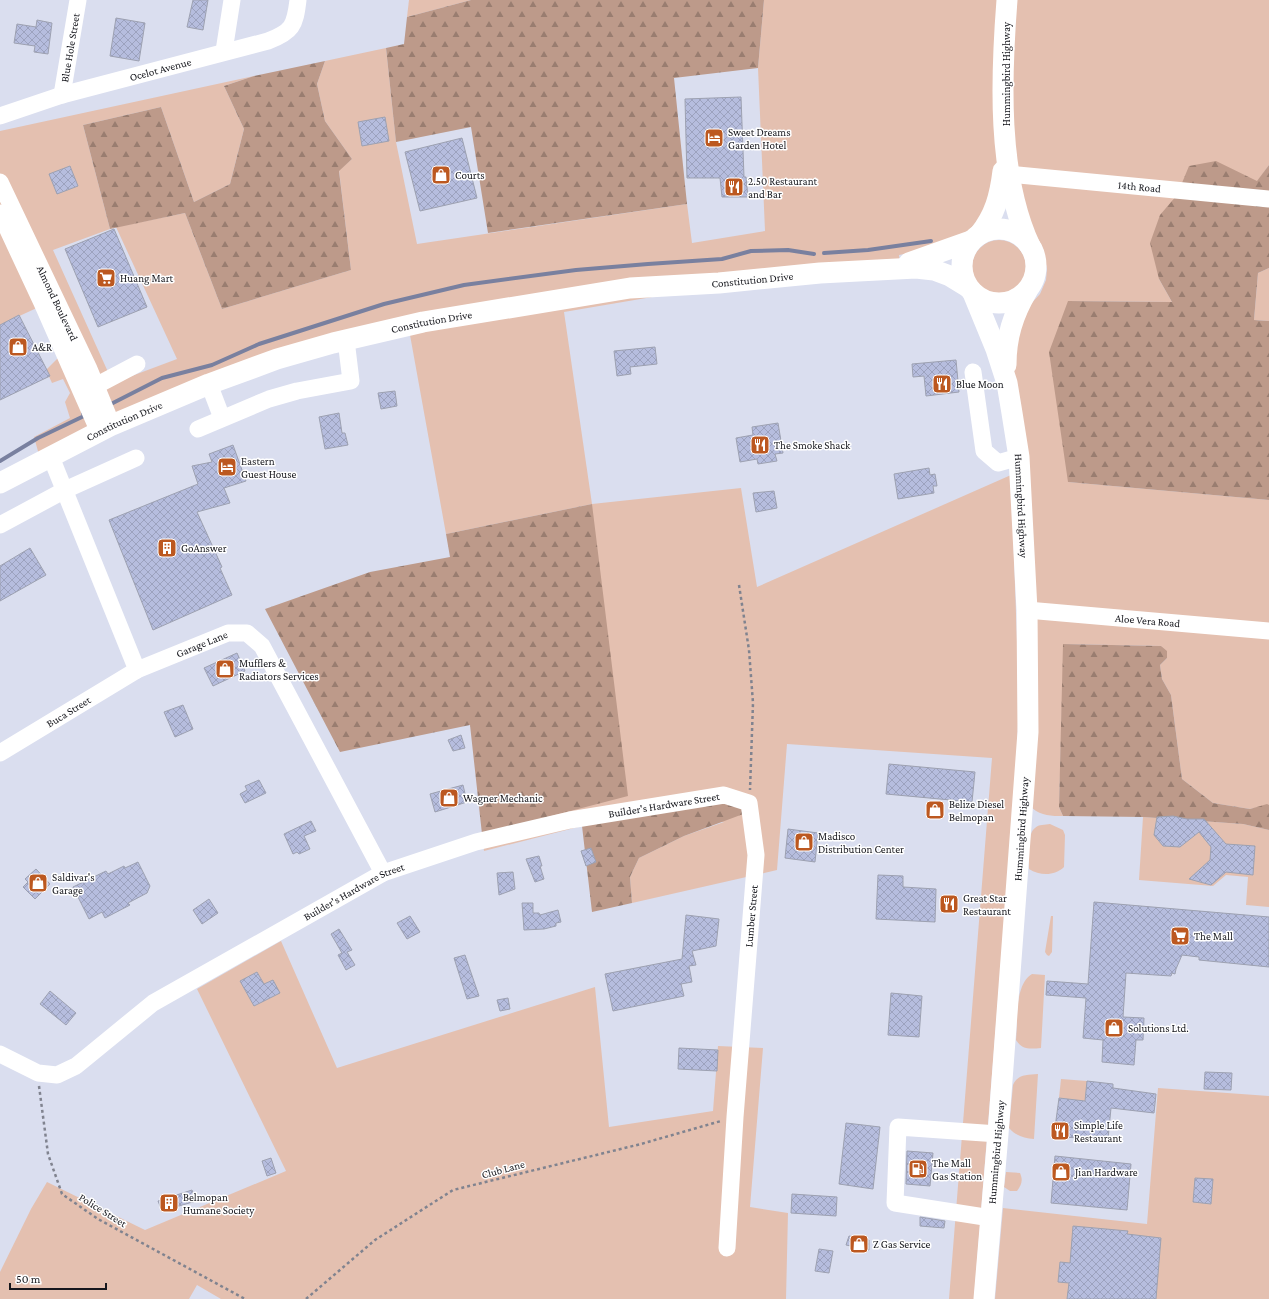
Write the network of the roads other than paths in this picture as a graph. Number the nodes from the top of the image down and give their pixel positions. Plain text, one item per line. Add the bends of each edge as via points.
1 (78, 0) edge
2 (232, 0) edge
3 (298, 0) edge
4 (1007, 0) edge
5 (224, 51) junction
6 (62, 95) junction
7 (0, 116) edge
8 (1006, 148) junction
9 (1009, 174) junction
10 (0, 182) edge
11 (1269, 198) edge
12 (0, 213) edge
13 (975, 238) junction
14 (1030, 246) junction
15 (892, 269) junction
16 (971, 290) junction
17 (1027, 291) junction
18 (346, 340) junction
19 (137, 364) dead end
20 (973, 372) dead end
21 (1007, 383) junction
22 (209, 384) junction
23 (96, 386) junction
24 (81, 394) junction
25 (222, 418) junction
26 (105, 428) junction
27 (198, 428) dead end
28 (51, 457) junction
29 (1019, 457) junction
30 (136, 458) dead end
31 (0, 483) edge
32 (65, 490) junction
33 (0, 526) edge
34 (1027, 610) junction
35 (1269, 631) edge
36 (137, 670) junction
37 (0, 753) edge
38 (749, 803) joint
39 (383, 873) junction
40 (0, 1054) edge
41 (998, 1134) junction
42 (990, 1218) junction
43 (727, 1248) dead end
44 (984, 1299) edge

1 - 6 street, Blue Hole Street
2 - 5 street
3 - 5 street, Ocelot Avenue via 292,27 284,35
4 - 8 main road, Hummingbird Highway via 1004,83
5 - 6 street, Ocelot Avenue
6 - 7 street, Ocelot Avenue
8 - 9 main road, Hummingbird Highway
8 - 13 main road, Hummingbird Highway via 999,198 994,212
9 - 11 street, 14th Road
9 - 14 main road, Hummingbird Highway via 1017,211
10 - 23 street, Almond Boulevard
12 - 24 street, Almond Boulevard
13 - 14 main road via 990,230 1001,229 1012,231
13 - 15 main road, Constitution Drive via 935,256
13 - 16 main road via 965,252 962,264 963,276
14 - 17 main road via 1035,257 1036,269 1034,281
15 - 16 main road, Constitution Drive via 934,270 950,276
15 - 18 main road, Constitution Drive via 630,288 423,322
16 - 17 main road via 984,300 995,303 1018,298
16 - 21 main road, Hummingbird Highway via 990,332
17 - 21 main road, Hummingbird Highway via 1017,309 1008,338
18 - 22 main road, Constitution Drive via 277,359
18 - 25 street via 351,381 269,399
19 - 23 street
20 - 29 street via 984,451 998,463
21 - 29 main road, Hummingbird Highway
22 - 25 street
22 - 26 main road, Constitution Drive
23 - 24 street
23 - 26 street, Almond Boulevard
24 - 26 street, Almond Boulevard
25 - 27 street
26 - 28 main road, Constitution Drive
28 - 31 main road, Constitution Drive
28 - 32 street
29 - 34 main road, Hummingbird Highway
30 - 32 street
32 - 33 street
32 - 36 street
34 - 35 street, Aloe Vera Road
34 - 41 main road, Hummingbird Highway via 1028,732
36 - 37 street, Buca Street
36 - 39 street, Garage Lane via 228,633 247,634 262,646
38 - 39 street, Builder's Hardware Street via 724,795 570,820 476,842
38 - 43 street, Lumber Street via 756,855
39 - 40 street, Builder's Hardware Street via 154,1003 76,1066 57,1075 38,1073
41 - 42 main road, Hummingbird Highway
41 - 42 street via 898,1127 895,1204
42 - 44 main road, Hummingbird Highway

